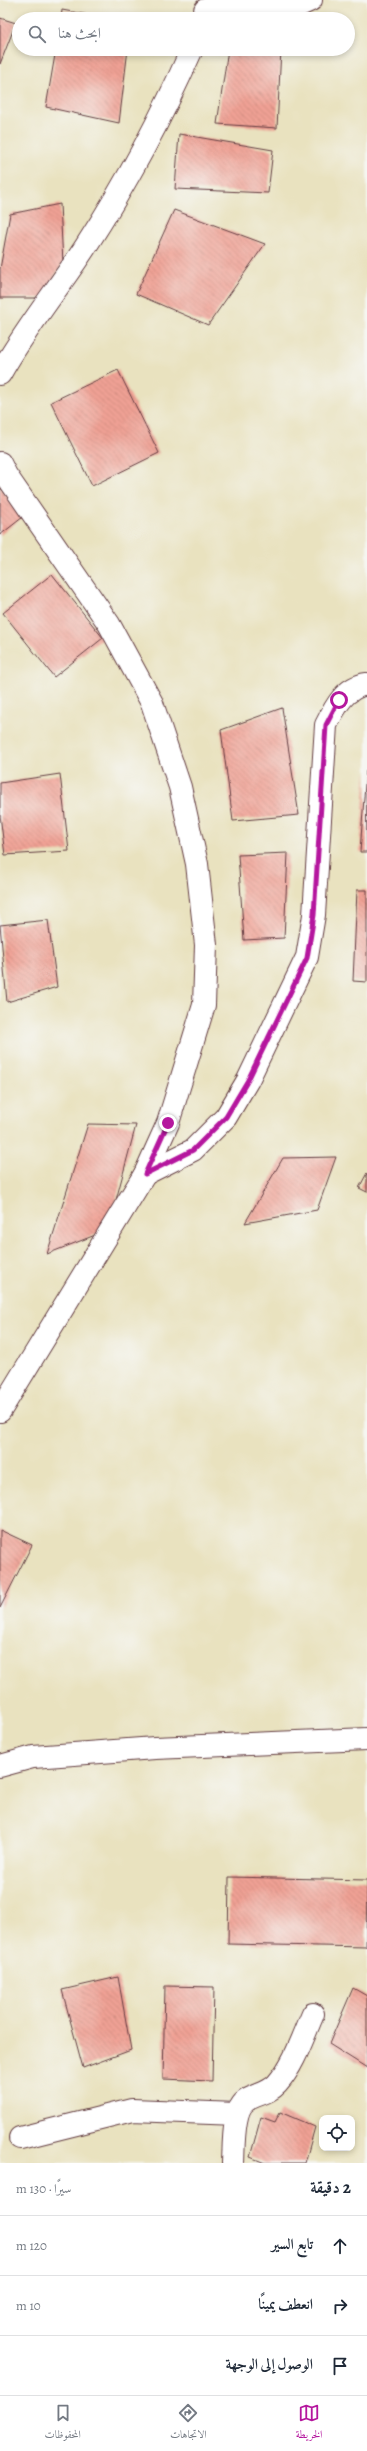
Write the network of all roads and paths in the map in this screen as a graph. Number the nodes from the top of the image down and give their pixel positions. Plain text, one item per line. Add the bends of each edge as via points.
1 (311, 0) edge
2 (204, 10) edge
3 (189, 56) edge
4 (6, 345) edge
5 (0, 374) edge
6 (0, 463) edge
7 (367, 684) edge
8 (145, 1174) junction
9 (0, 1410) edge
10 (367, 1739) edge
11 (0, 1766) edge
12 (313, 2014) dead end
13 (237, 2114) junction
14 (20, 2138) dead end
15 (233, 2163) edge

1 - 2 street via 300,5
3 - 4 street via 151,134 87,245
4 - 5 street
6 - 8 street via 109,624 152,703 180,787 197,864 206,945 204,1005 168,1123
7 - 8 street via 361,685 339,700 326,725 314,915 307,958 248,1080 226,1117 193,1150
8 - 9 street
10 - 11 street via 155,1748 33,1757
12 - 13 street via 293,2059 276,2085 246,2100
13 - 14 street via 132,2110
13 - 15 street

